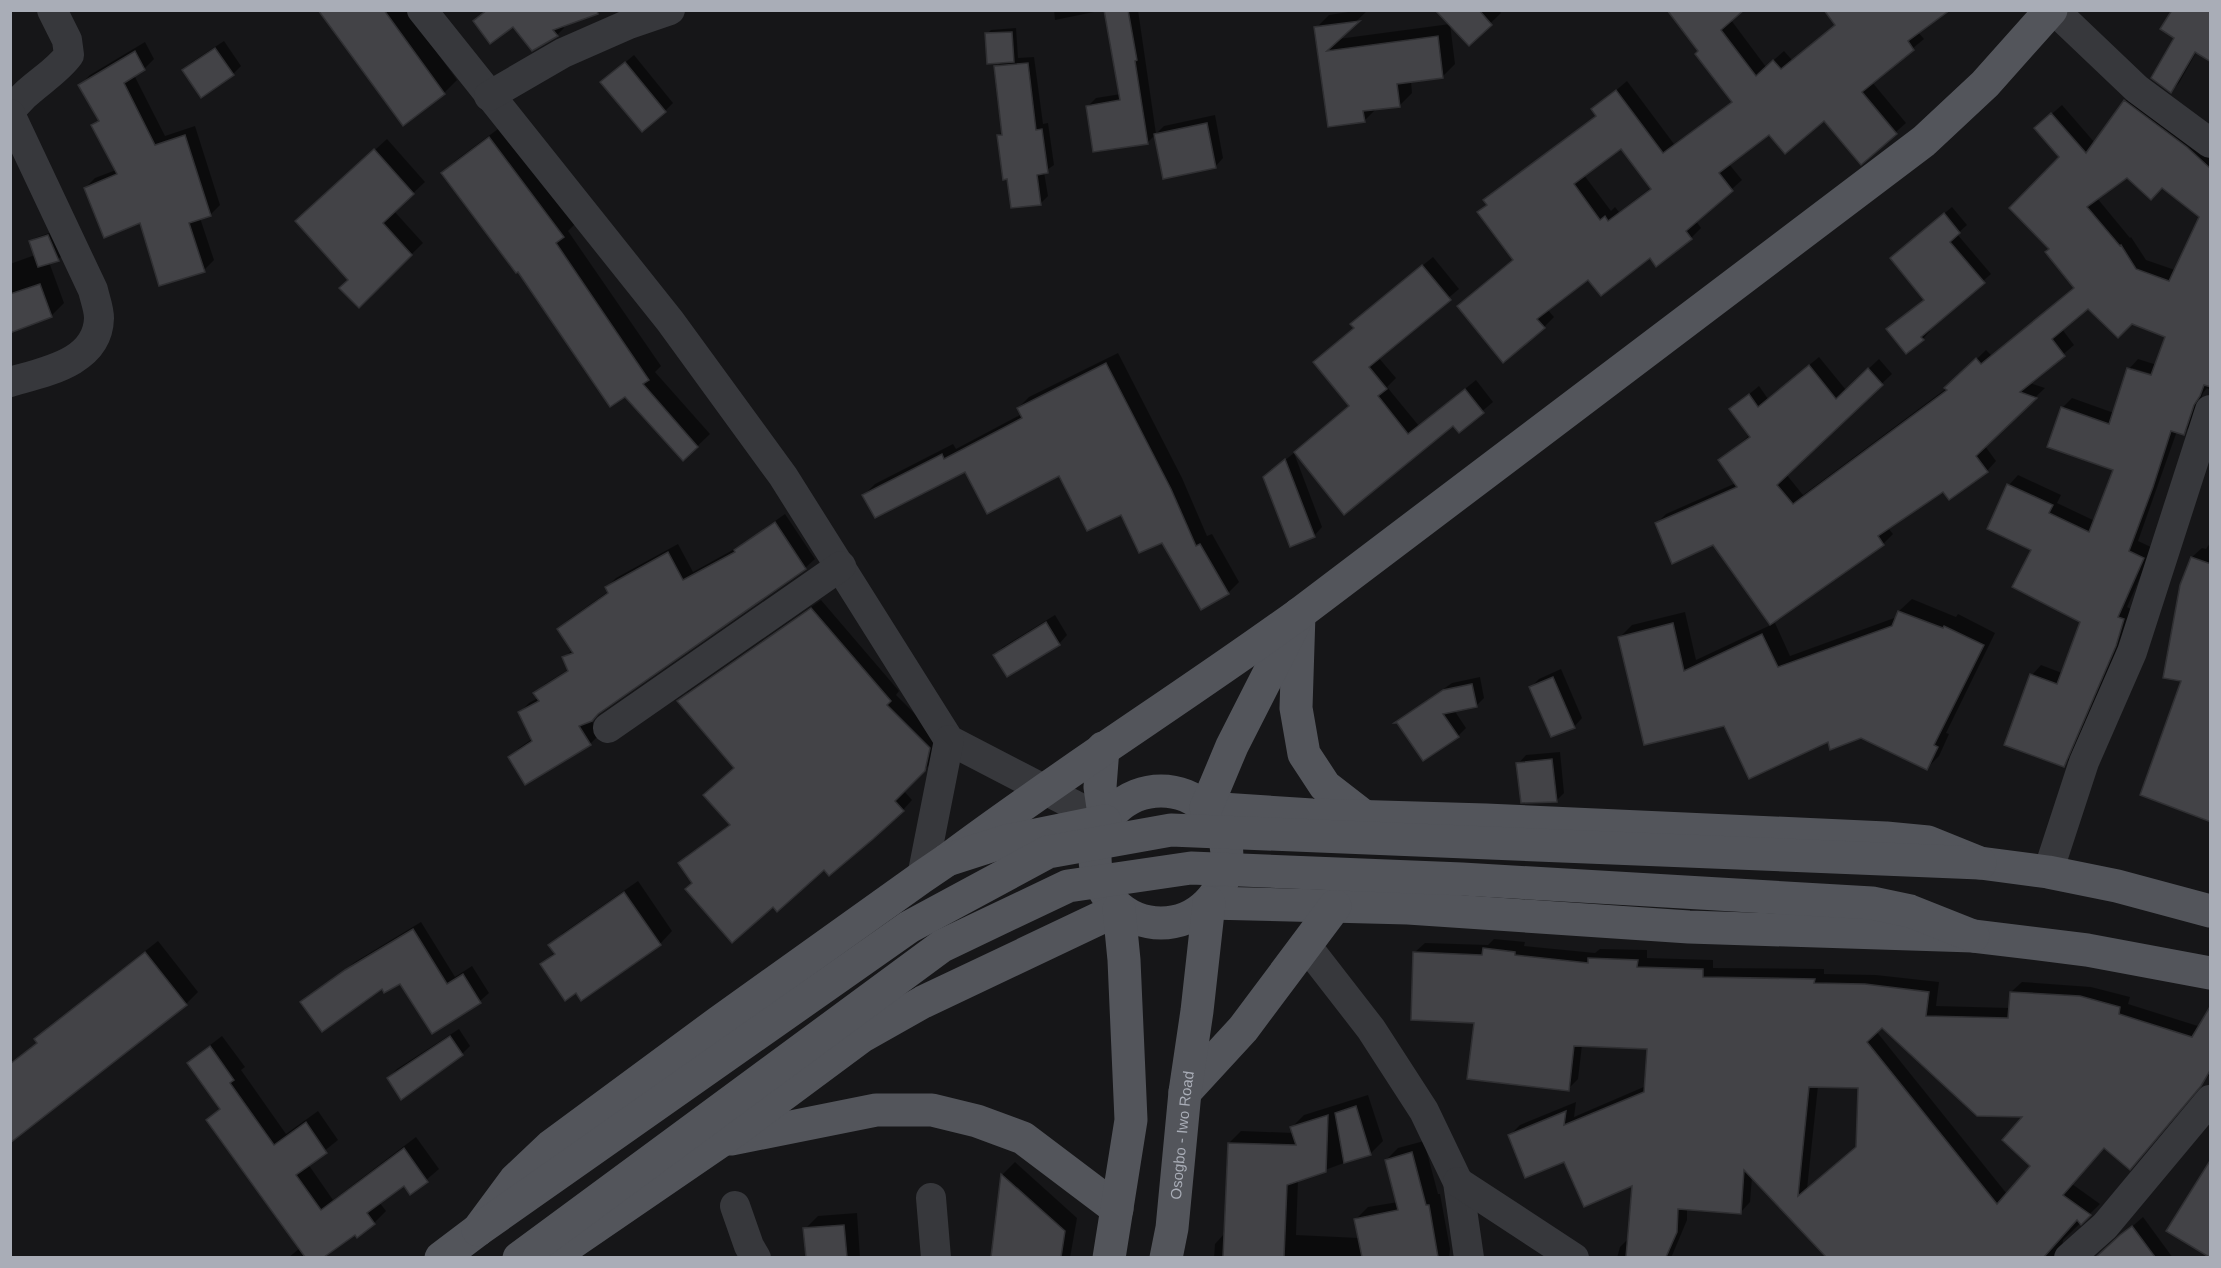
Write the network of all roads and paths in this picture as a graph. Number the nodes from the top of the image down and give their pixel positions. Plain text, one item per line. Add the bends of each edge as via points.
1 (52, 10) edge
2 (422, 10) edge
3 (670, 10) edge
4 (2053, 10) edge
5 (489, 96) junction
6 (10, 113) edge
7 (2211, 144) edge
8 (10, 382) edge
9 (2211, 410) edge
10 (841, 566) junction
11 (1299, 614) junction
12 (608, 728) dead end
13 (950, 740) junction
14 (1103, 748) junction
15 (1043, 789) junction
16 (1206, 808) junction
17 (1312, 815) junction
18 (1365, 816) junction
19 (1105, 821) junction
20 (1980, 863) junction
21 (934, 869) junction
22 (2048, 872) junction
23 (1209, 903) junction
24 (1302, 905) junction
25 (1335, 906) junction
26 (1119, 909) junction
27 (2211, 911) edge
28 (1973, 936) junction
29 (1305, 944) junction
30 (2211, 973) edge
31 (1185, 1092) junction
32 (2211, 1100) edge
33 (721, 1141) junction
34 (1458, 1182) junction
35 (931, 1198) dead end
36 (735, 1206) dead end
37 (1117, 1209) junction
38 (478, 1230) junction
39 (441, 1257) edge
40 (519, 1257) edge
41 (550, 1257) edge
42 (756, 1257) edge
43 (936, 1257) edge
44 (1109, 1257) edge
45 (1166, 1257) edge
46 (1468, 1257) edge
47 (1574, 1257) edge
48 (2069, 1257) edge

1 - 6 street via 67,40 69,55
2 - 5 street
3 - 5 street via 563,53
4 - 7 street via 2137,89
4 - 11 main road via 1985,84 1924,141
5 - 10 street via 670,321 783,476
6 - 8 street via 93,291 99,317 96,336 65,366
9 - 22 street via 2132,652 2084,762
10 - 12 street
10 - 13 street
11 - 14 main road
11 - 16 main road via 1232,746
11 - 18 main road via 1296,708 1304,754 1325,786
13 - 15 street
13 - 21 street
14 - 15 main road
14 - 19 main road via 1100,787
15 - 19 street
15 - 21 main road
16 - 17 main road
16 - 19 main road via 1190,796 1152,790 1117,806
16 - 23 main road via 1222,829 1228,855 1223,881
17 - 18 main road
17 - 24 main road via 1291,851 1290,870
18 - 20 main road via 1886,838 1928,842
19 - 21 main road via 1006,841
19 - 26 main road via 1094,858 1097,877
20 - 22 main road
20 - 38 main road, bridge via 1171,830 1048,852 909,927
21 - 38 main road via 551,1146 514,1180
22 - 27 main road
23 - 24 main road
23 - 26 main road via 1189,918 1165,924 1140,921
23 - 31 main road, Osogbo - Iwo Road
24 - 25 main road
25 - 28 main road via 1689,927
25 - 29 main road
26 - 33 main road via 923,1002 861,1037
26 - 37 main road via 1131,1120
28 - 30 main road via 2087,950
28 - 40 main road, bridge via 1910,911 1872,903 1474,879 1191,868 1068,886 942,946
29 - 31 main road via 1243,1029
29 - 34 street via 1371,1029 1418,1101
31 - 45 main road, Osogbo - Iwo Road
32 - 48 street via 2105,1226
33 - 37 main road via 876,1110 932,1110 1023,1138
33 - 41 main road
34 - 46 street
34 - 47 street
35 - 43 street
36 - 42 street
37 - 44 main road
38 - 39 main road

